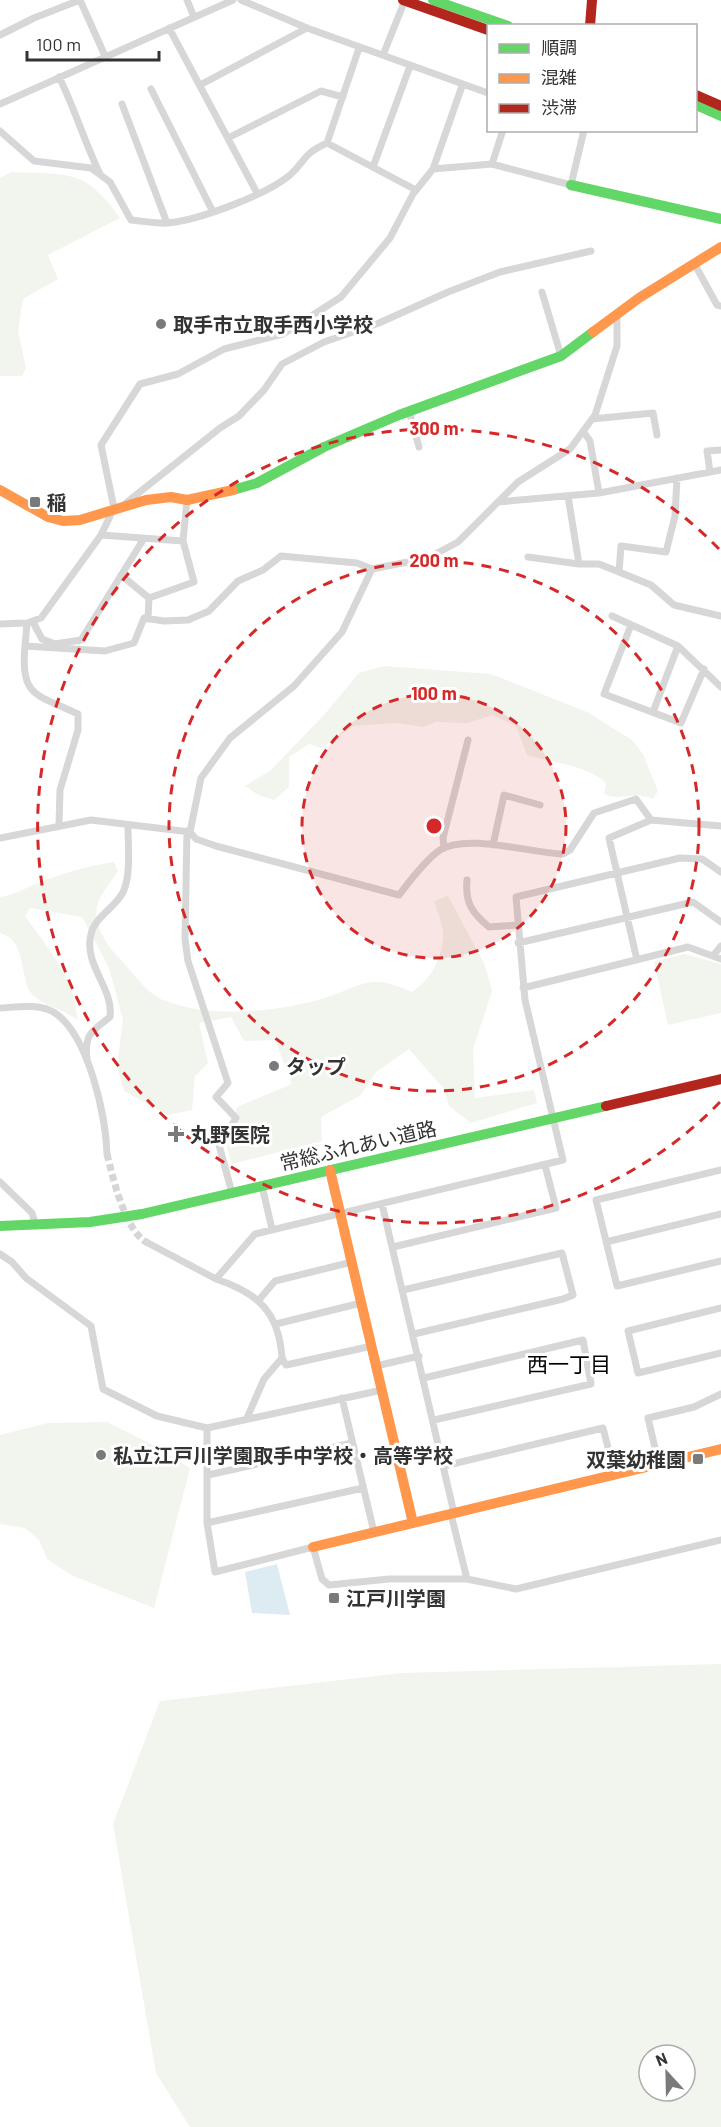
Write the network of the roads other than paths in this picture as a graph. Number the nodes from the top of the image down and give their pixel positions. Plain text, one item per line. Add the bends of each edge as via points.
1 (80, 0) edge
2 (187, 0) edge
3 (233, 0) edge
4 (241, 0) edge
5 (404, 0) edge
6 (433, 0) edge
7 (592, 0) edge
8 (194, 17) junction
9 (502, 24) edge
10 (590, 24) edge
11 (169, 28) junction
12 (307, 28) junction
13 (487, 29) edge
14 (0, 35) edge
15 (359, 48) junction
16 (383, 56) junction
17 (105, 57) junction
18 (410, 66) junction
19 (59, 77) junction
20 (200, 85) junction
21 (462, 86) junction
22 (151, 89) dead end
23 (487, 92) edge
24 (697, 95) edge
25 (343, 97) junction
26 (0, 104) edge
27 (122, 104) dead end
28 (697, 105) edge
29 (721, 106) edge
30 (721, 116) edge
31 (0, 131) edge
32 (502, 132) edge
33 (584, 132) edge
34 (228, 138) junction
35 (327, 143) junction
36 (492, 164) junction
37 (373, 167) junction
38 (433, 170) junction
39 (100, 175) junction
40 (572, 185) junction
41 (416, 190) junction
42 (257, 193) junction
43 (213, 212) junction
44 (721, 219) edge
45 (167, 223) junction
46 (721, 247) edge
47 (591, 251) dead end
48 (694, 263) junction
49 (543, 292) dead end
50 (721, 306) edge
51 (617, 315) junction
52 (561, 356) junction
53 (409, 411) junction
54 (592, 419) junction
55 (583, 431) junction
56 (657, 435) dead end
57 (419, 447) dead end
58 (721, 450) edge
59 (721, 470) edge
60 (710, 472) junction
61 (677, 478) junction
62 (0, 490) edge
63 (599, 493) junction
64 (568, 496) junction
65 (187, 500) junction
66 (498, 502) junction
67 (119, 507) junction
68 (102, 535) junction
69 (143, 540) junction
70 (183, 540) junction
71 (528, 556) dead end
72 (579, 564) junction
73 (372, 568) junction
74 (619, 572) junction
75 (121, 575) junction
76 (149, 598) junction
77 (612, 616) dead end
78 (721, 616) edge
79 (148, 619) junction
80 (30, 623) junction
81 (0, 624) edge
82 (631, 625) junction
83 (25, 646) junction
84 (678, 646) junction
85 (704, 669) junction
86 (721, 687) edge
87 (653, 712) junction
88 (468, 740) dead end
89 (540, 805) dead end
90 (651, 820) junction
91 (59, 824) junction
92 (128, 826) junction
93 (721, 826) edge
94 (188, 832) junction
95 (0, 838) edge
96 (493, 845) junction
97 (444, 848) junction
98 (721, 872) edge
99 (617, 873) junction
100 (467, 880) dead end
101 (627, 917) junction
102 (721, 922) edge
103 (517, 925) junction
104 (518, 943) junction
105 (721, 946) edge
106 (717, 958) edge
107 (637, 960) junction
108 (523, 988) junction
109 (0, 1008) edge
110 (87, 1059) junction
111 (721, 1079) edge
112 (553, 1118) junction
113 (107, 1154) tunnel mouth
114 (545, 1165) junction
115 (330, 1170) junction
116 (721, 1170) edge
117 (0, 1182) edge
118 (262, 1186) junction
119 (232, 1193) junction
120 (382, 1204) junction
121 (721, 1214) edge
122 (340, 1215) junction
123 (0, 1226) edge
124 (36, 1226) junction
125 (272, 1230) junction
126 (606, 1242) junction
127 (148, 1243) tunnel mouth
128 (393, 1248) junction
129 (0, 1254) edge
130 (721, 1261) edge
131 (352, 1262) junction
132 (216, 1279) junction
133 (403, 1290) junction
134 (258, 1301) junction
135 (362, 1303) junction
136 (721, 1308) edge
137 (276, 1324) junction
138 (414, 1334) junction
139 (372, 1346) junction
140 (721, 1353) edge
141 (419, 1356) junction
142 (282, 1358) junction
143 (376, 1366) junction
144 (424, 1377) junction
145 (382, 1390) junction
146 (721, 1394) edge
147 (342, 1398) junction
148 (247, 1418) junction
149 (434, 1420) junction
150 (207, 1428) junction
151 (352, 1443) junction
152 (721, 1449) edge
153 (659, 1465) junction
154 (444, 1466) junction
155 (208, 1475) junction
156 (615, 1475) junction
157 (363, 1488) junction
158 (453, 1513) junction
159 (207, 1523) junction
160 (413, 1523) junction
161 (374, 1532) junction
162 (721, 1540) edge
163 (313, 1547) junction
164 (467, 1579) junction

1 - 14 street
1 - 17 street
2 - 8 street
3 - 8 street
4 - 12 street
5 - 13 main road
5 - 16 street
6 - 9 main road
7 - 10 main road
8 - 11 street
11 - 17 street
11 - 20 street
12 - 15 street
12 - 20 street
15 - 16 street
15 - 25 street
16 - 18 street
17 - 19 street
18 - 21 street
18 - 37 street
19 - 26 street
19 - 39 street
20 - 34 street
21 - 23 street
21 - 38 street
22 - 43 street
24 - 29 main road
25 - 34 street via 321,91
25 - 35 street
27 - 45 street
28 - 30 main road
31 - 39 street via 34,161 91,168
32 - 36 street
33 - 40 street
34 - 42 street
35 - 37 street
35 - 42 street via 308,151 290,175
36 - 38 street
36 - 40 street
37 - 41 street
38 - 41 street
39 - 45 street via 110,182 131,220
40 - 44 main road
41 - 67 street via 390,238 341,297 283,334 224,349 178,374 140,384 101,445
42 - 43 street
43 - 45 street
46 - 48 main road
47 - 67 street via 479,280 324,342 282,364 239,416
48 - 50 street
48 - 51 main road
49 - 52 street
51 - 52 main road
51 - 54 street via 617,346
52 - 53 main road
53 - 57 street
53 - 65 main road via 324,447 256,483
54 - 55 street
54 - 56 street via 653,413
55 - 63 street via 590,441
55 - 66 street via 570,449 519,482
58 - 60 street via 707,451
59 - 60 street
60 - 61 street
61 - 63 street
61 - 74 street via 675,516 666,552 621,546
62 - 67 main road via 48,518 63,521 80,520
63 - 64 street
64 - 66 street
64 - 72 street
65 - 67 main road via 171,497
65 - 70 street
66 - 73 street via 459,542 428,558
67 - 68 street
68 - 69 street
68 - 80 street via 49,610
69 - 70 street
69 - 75 street
70 - 76 street via 194,582
71 - 72 street
72 - 74 street via 599,564
73 - 79 street via 281,556 263,570 238,581 209,611 188,620
73 - 94 street via 342,632 294,686 230,738 201,778
74 - 78 street via 651,585 674,605
75 - 76 street
75 - 80 street via 81,640 55,644 42,639
76 - 79 street
77 - 82 street
79 - 83 street via 144,618 134,643 105,651
80 - 81 street
80 - 83 street
82 - 84 street
82 - 87 street via 604,694
83 - 91 street via 22,673 30,690 78,714 78,730 60,790
84 - 85 street
84 - 87 street
85 - 86 street
85 - 87 street via 681,723
88 - 97 street via 443,838
89 - 96 street via 504,795
90 - 93 street
90 - 96 street via 636,799 594,813 570,850 563,854
90 - 99 street via 609,838
91 - 92 street via 91,819
91 - 95 street
92 - 94 street
92 - 110 street via 124,892 91,933 89,952 112,1006 110,1017 92,1031 85,1043
94 - 97 street via 196,839 227,849 399,895
94 - 119 street via 185,939 188,961 228,1083 216,1097 236,1118 219,1145
96 - 97 street via 481,842
98 - 99 street via 702,860 680,858
99 - 101 street
99 - 103 street via 516,897
100 - 103 street via 471,912 489,927
101 - 102 street via 693,902
101 - 104 street
101 - 107 street
103 - 104 street
104 - 108 street
105 - 106 street
106 - 107 street via 688,947
107 - 108 street
108 - 112 street
109 - 110 street via 44,1008 56,1014
110 - 113 street via 106,1125
111 - 112 main road, 常総ふれあい道路
112 - 114 street via 563,1160
112 - 115 main road, 常総ふれあい道路
114 - 120 street
114 - 128 street via 556,1208
115 - 118 main road, 常総ふれあい道路
115 - 122 main road
116 - 126 street via 596,1200
117 - 124 street via 32,1213
118 - 119 main road, 常総ふれあい道路
118 - 125 street
119 - 124 main road, 常総ふれあい道路 via 142,1214
120 - 122 street
120 - 128 street
121 - 126 street
122 - 125 street
122 - 131 main road
123 - 124 main road, 常総ふれあい道路
125 - 132 street via 255,1234
126 - 130 street via 617,1286
127 - 132 street
128 - 133 street
129 - 150 street via 91,1326 103,1389 157,1416
131 - 134 street via 275,1281
131 - 135 main road
132 - 134 street via 242,1288
133 - 138 street
133 - 138 street via 562,1253 573,1295
134 - 137 street
135 - 137 street
135 - 139 main road
136 - 140 street via 628,1331 638,1373
137 - 142 street
138 - 141 street
139 - 142 street via 286,1365
139 - 143 main road
141 - 143 street
141 - 144 street
142 - 148 street via 264,1379
143 - 145 main road
144 - 149 street
144 - 149 street via 583,1340 591,1384
145 - 147 street
145 - 160 main road
146 - 153 street via 694,1407 648,1418
147 - 148 street
147 - 151 street
148 - 150 street
149 - 154 street
150 - 155 street
151 - 155 street
151 - 157 street
152 - 153 main road
153 - 156 main road
154 - 156 street via 603,1428
154 - 158 street
155 - 159 street
156 - 158 main road
157 - 159 street
157 - 161 street
158 - 160 main road
158 - 164 street
159 - 163 street via 215,1572
160 - 161 main road
161 - 163 main road
162 - 164 street via 516,1589
163 - 164 street via 322,1579 329,1585 389,1579

